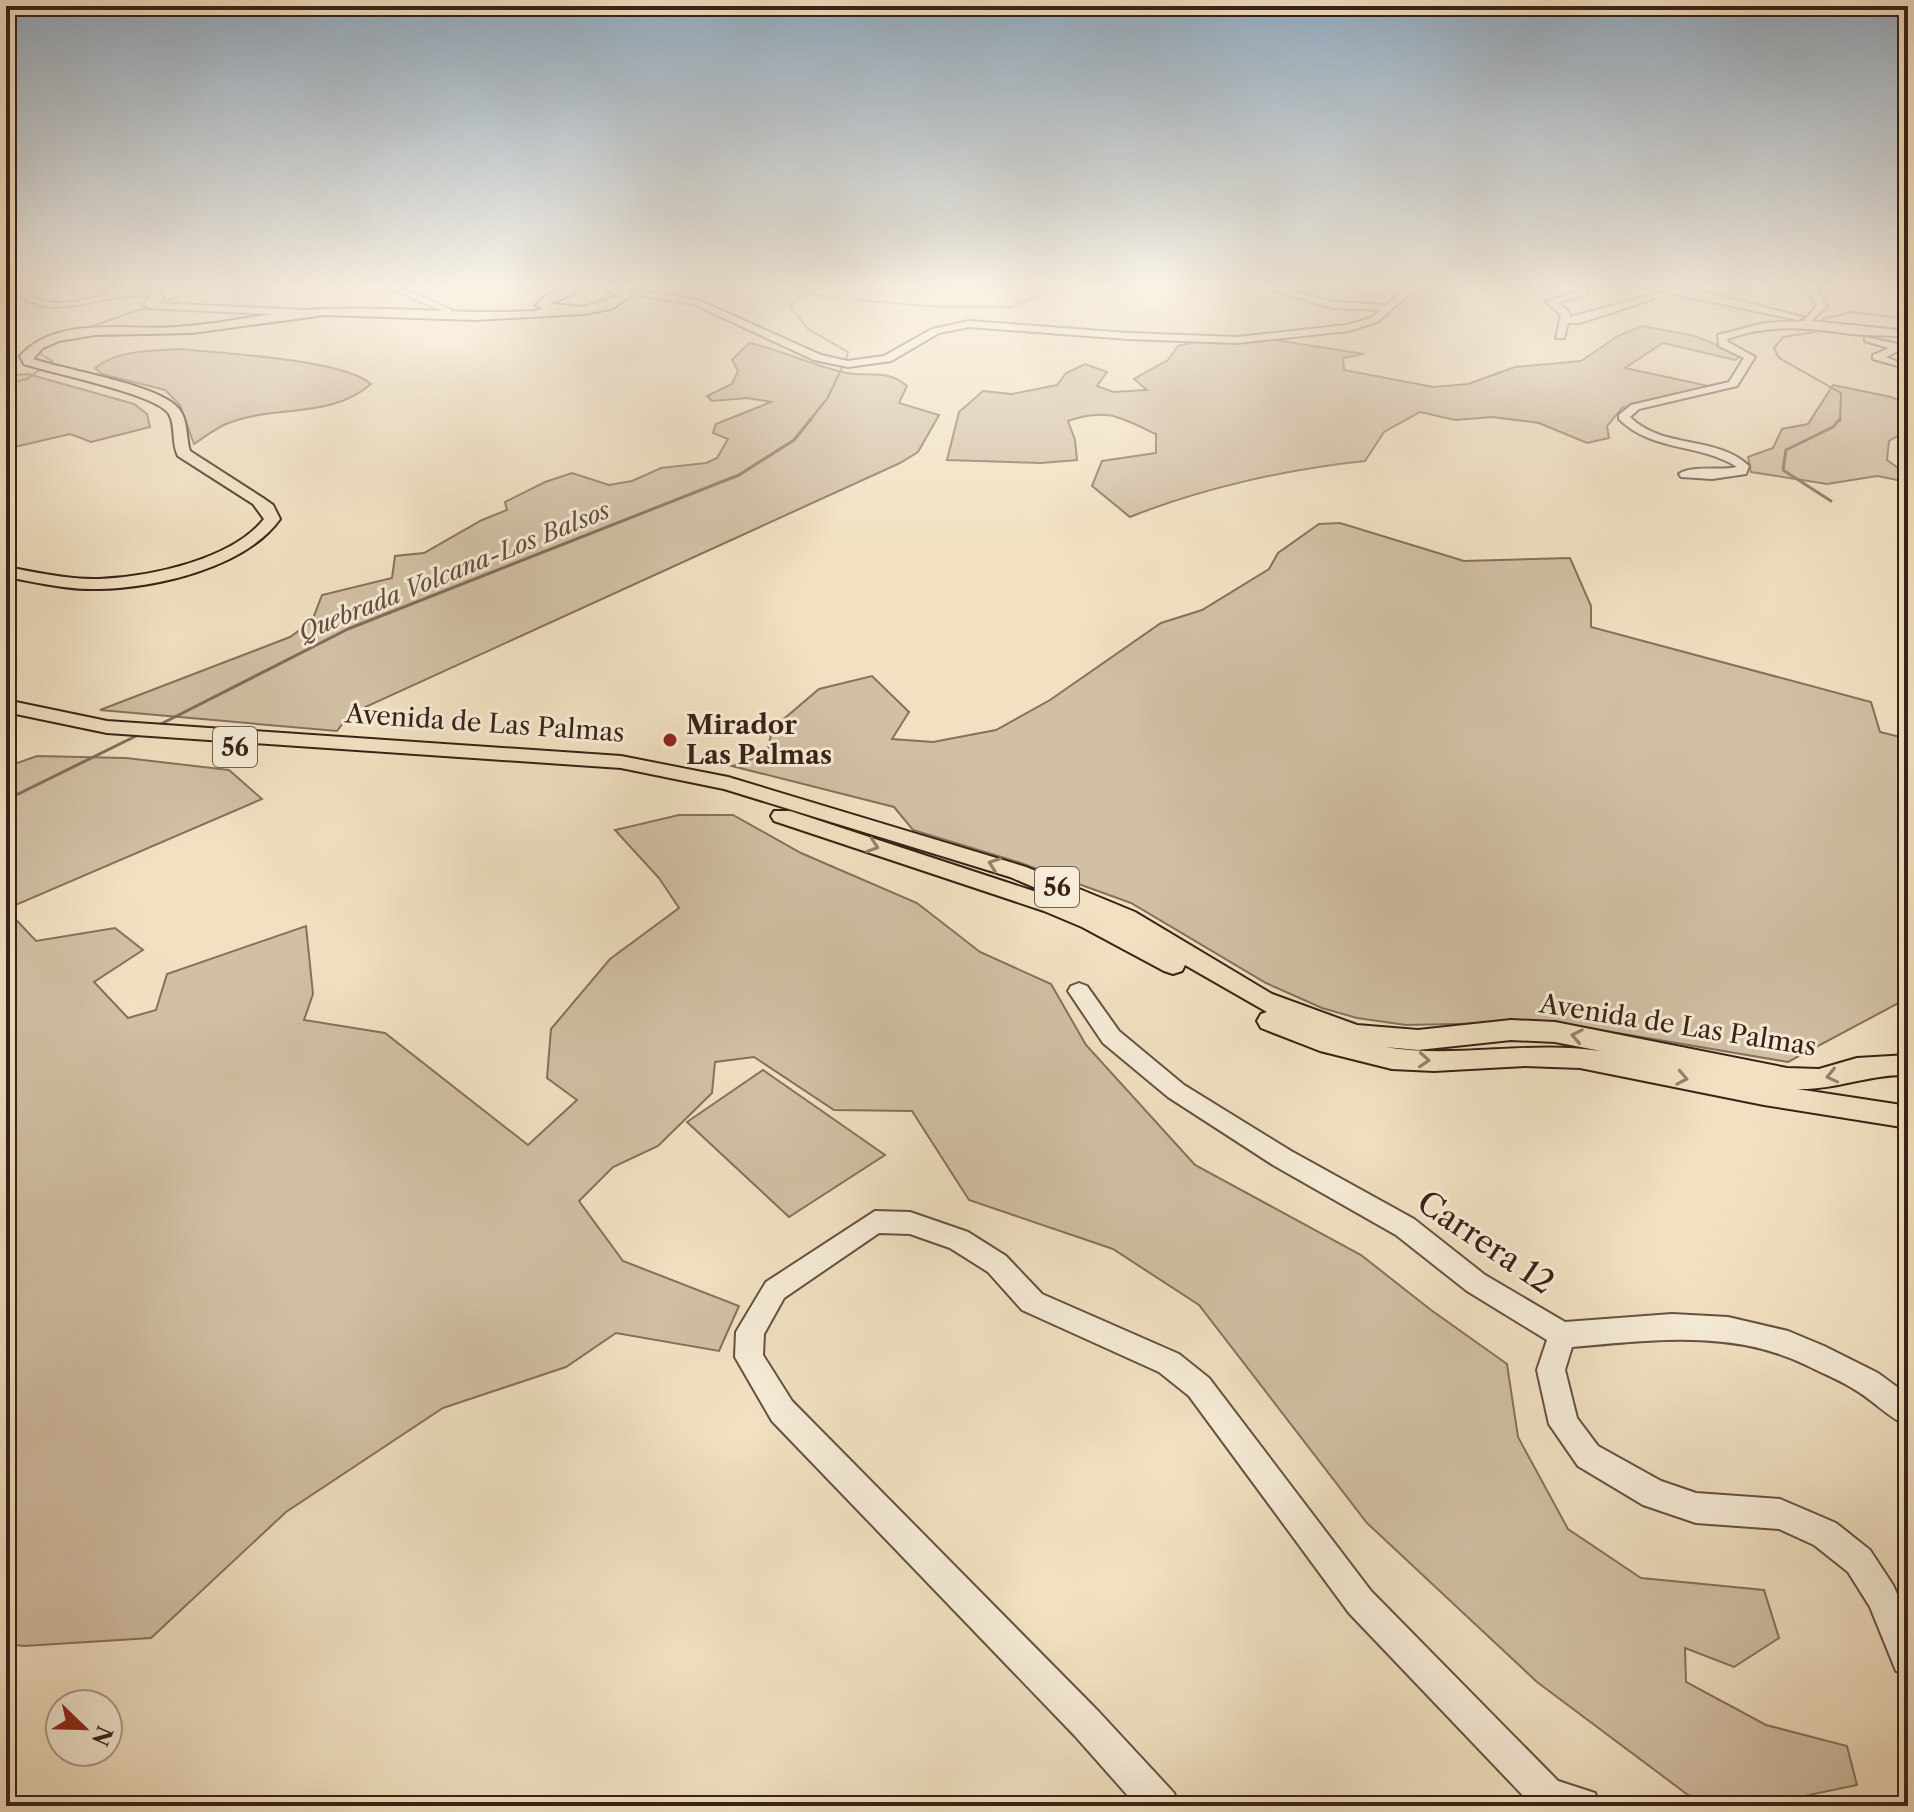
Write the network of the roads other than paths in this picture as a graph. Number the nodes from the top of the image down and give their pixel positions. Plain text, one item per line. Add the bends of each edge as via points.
1 (54, 371) edge
2 (1741, 371) edge
3 (1685, 474) dead end
4 (6, 572) edge
5 (6, 706) edge
6 (6, 721) edge
7 (125, 734) junction
8 (175, 738) junction
9 (1079, 991) dead end
10 (1908, 1065) edge
11 (1908, 1117) edge
12 (1562, 1335) junction
13 (1908, 1412) edge
14 (1908, 1659) edge
15 (1161, 1806) edge
16 (1582, 1806) edge

1 - 4 main road via 170,405 183,453 258,501 272,519 263,533 233,551 135,580 80,583
2 - 3 street via 1733,384 1635,407 1623,417 1663,441 1723,455 1743,466 1734,474
5 - 7 main road, Avenida de Las Palmas / 56
6 - 7 main road, Avenida de Las Palmas / 56 via 61,734
7 - 8 main road, Avenida de Las Palmas / 56
10 -> 8 main road, Avenida de Las Palmas / 56 via 1857,1068 1819,1079 1787,1078 1555,1032 1511,1030 1418,1040 1355,1035 1263,1001 1126,918 1070,892 972,856 728,783 621,762
8 -> 11 main road, Avenida de Las Palmas / 56 via 689,787 1052,905 1129,940 1239,1006 1302,1036 1357,1052 1433,1061 1579,1058
9 - 12 street, Carrera 12 via 1111,1037 1176,1091 1405,1227 1476,1283
12 - 13 street via 1672,1326 1728,1329 1814,1355 1868,1382
12 - 14 street via 1551,1370 1564,1424 1588,1456 1682,1504 1780,1514 1825,1534 1859,1561 1882,1596
15 - 16 street via 782,1411 749,1357 750,1332 775,1290 875,1222 910,1223 959,1240 997,1264 1032,1302 1169,1363 1199,1387 1360,1602 1548,1796

